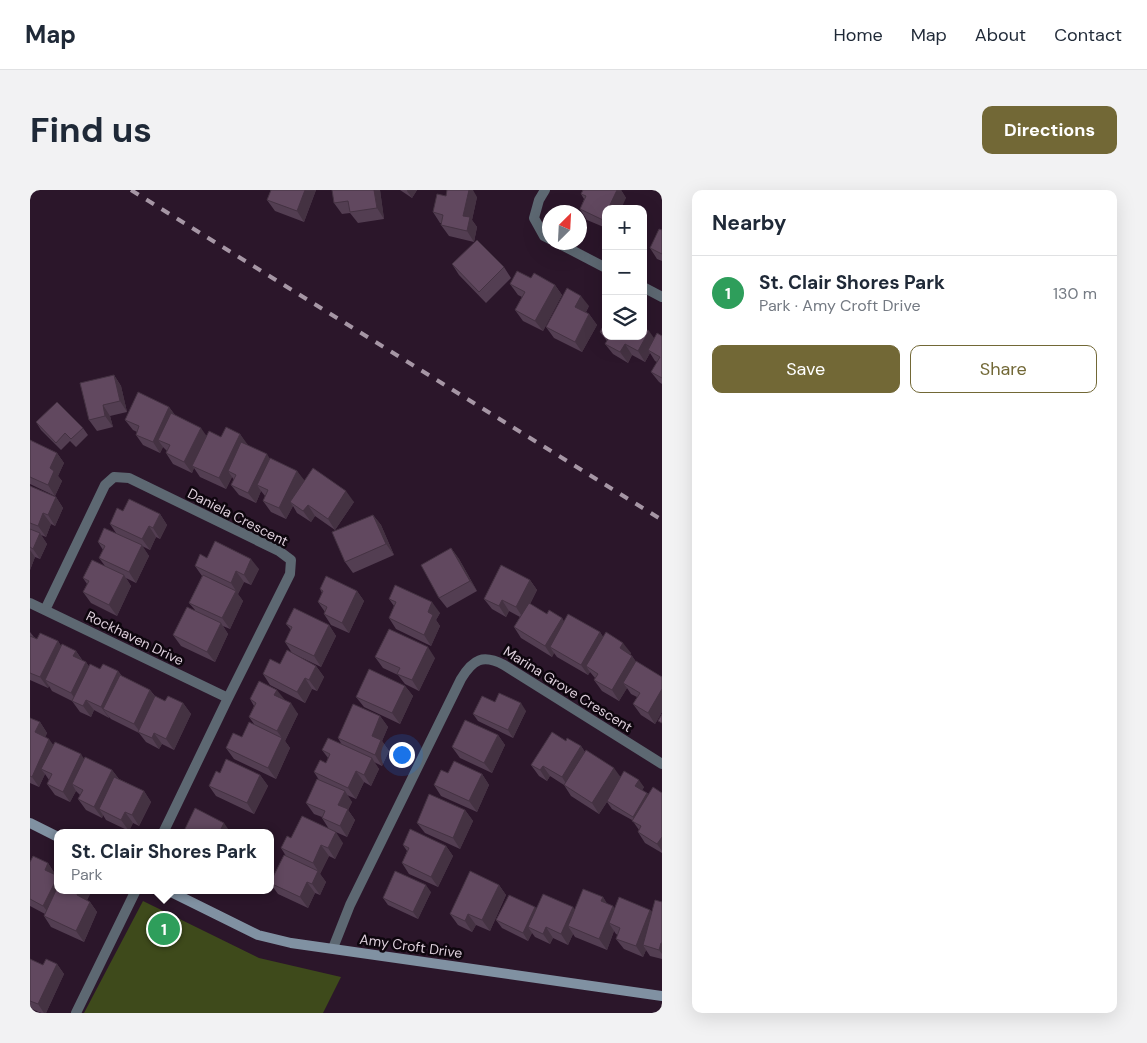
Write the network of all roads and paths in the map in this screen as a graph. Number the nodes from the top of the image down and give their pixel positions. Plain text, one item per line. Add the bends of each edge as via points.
1 (545, 190) edge
2 (542, 232) edge
3 (571, 250) edge
4 (602, 266) edge
5 (647, 289) edge
6 (662, 297) edge
7 (30, 603) edge
8 (45, 610) junction
9 (228, 698) junction
10 (662, 764) edge
11 (30, 823) edge
12 (165, 829) edge
13 (54, 835) edge
14 (134, 894) edge
15 (175, 894) edge
16 (333, 948) junction
17 (662, 996) edge
18 (76, 1013) edge

1 - 2 street via 534,218
3 - 4 street
5 - 6 street
7 - 8 street, Rockhaven Drive
8 - 9 street, Rockhaven Drive
8 - 9 street, Daniela Crescent via 105,485 114,477 129,478 279,551 291,560 290,574
9 - 12 street, Daniela Crescent
10 - 16 street, Marina Grove Crescent via 492,658 479,660 469,666 457,688 350,905
11 - 13 street
14 - 18 street
15 - 16 street, Amy Croft Drive via 258,935
16 - 17 street, Amy Croft Drive

